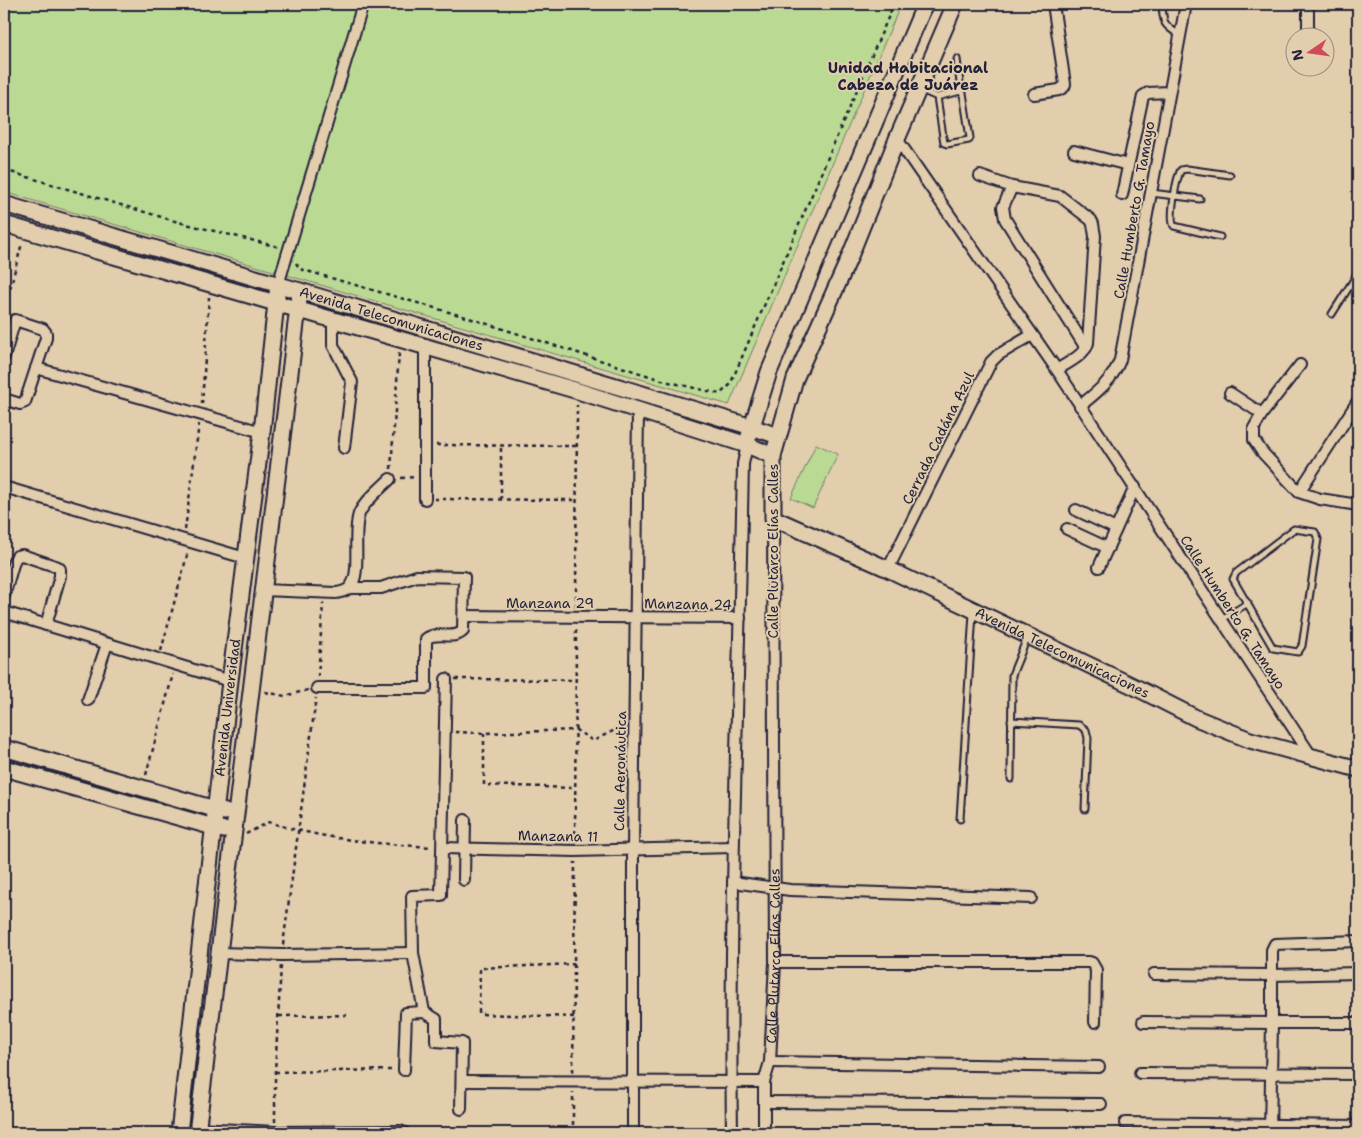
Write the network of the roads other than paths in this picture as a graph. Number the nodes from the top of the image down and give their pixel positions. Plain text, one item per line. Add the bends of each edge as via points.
1 (363, 4) edge
2 (925, 4) edge
3 (955, 4) edge
4 (1053, 4) edge
5 (1162, 4) edge
6 (1186, 4) edge
7 (1308, 4) edge
8 (1308, 28) edge
9 (1180, 35) junction
10 (957, 59) dead end
11 (918, 89) junction
12 (961, 91) junction
13 (1169, 92) junction
14 (1034, 94) dead end
15 (937, 97) junction
16 (897, 139) junction
17 (1074, 151) dead end
18 (1128, 165) junction
19 (1230, 175) dead end
20 (980, 176) dead end
21 (1012, 187) junction
22 (1151, 193) junction
23 (1122, 196) dead end
24 (1175, 196) junction
25 (1200, 199) dead end
26 (4, 204) edge
27 (4, 224) edge
28 (1220, 237) dead end
29 (1358, 273) edge
30 (278, 285) junction
31 (300, 291) junction
32 (277, 304) junction
33 (297, 311) junction
34 (1332, 314) dead end
35 (334, 320) junction
36 (1032, 335) junction
37 (425, 347) junction
38 (1086, 348) junction
39 (4, 357) edge
40 (1300, 365) dead end
41 (36, 368) junction
42 (1057, 370) junction
43 (1230, 393) dead end
44 (4, 399) edge
45 (1358, 401) edge
46 (1080, 406) junction
47 (638, 410) junction
48 (1262, 414) junction
49 (752, 427) junction
50 (262, 432) junction
51 (778, 436) junction
52 (747, 445) junction
53 (344, 448) dead end
54 (773, 456) junction
55 (390, 479) road end
56 (4, 487) edge
57 (1135, 487) junction
58 (1300, 492) junction
59 (425, 499) road end
60 (1358, 505) edge
61 (1076, 510) dead end
62 (773, 518) junction
63 (1067, 529) dead end
64 (1116, 529) junction
65 (1108, 548) junction
66 (245, 558) junction
67 (1099, 567) dead end
68 (888, 569) junction
69 (350, 588) junction
70 (263, 590) junction
71 (4, 596) edge
72 (1248, 603) junction
73 (973, 610) junction
74 (4, 612) edge
75 (464, 616) junction
76 (635, 617) junction
77 (740, 618) junction
78 (1222, 619) junction
79 (46, 625) junction
80 (1028, 636) junction
81 (107, 644) junction
82 (446, 679) road end
83 (230, 681) junction
84 (318, 688) road end
85 (88, 700) dead end
86 (1011, 720) junction
87 (4, 748) edge
88 (1313, 758) junction
89 (4, 768) edge
90 (1358, 769) edge
91 (1011, 780) dead end
92 (216, 809) junction
93 (1085, 809) dead end
94 (236, 815) junction
95 (960, 819) dead end
96 (465, 820) dead end
97 (214, 828) junction
98 (234, 833) junction
99 (733, 847) junction
100 (443, 848) junction
101 (465, 848) junction
102 (633, 850) junction
103 (464, 880) dead end
104 (733, 882) junction
105 (774, 887) junction
106 (1031, 898) dead end
107 (1358, 941) edge
108 (219, 953) junction
109 (413, 953) junction
110 (775, 962) junction
111 (1358, 973) edge
112 (1154, 974) dead end
113 (1272, 975) junction
114 (424, 1012) junction
115 (1095, 1022) dead end
116 (1143, 1022) dead end
117 (1272, 1023) junction
118 (1358, 1023) edge
119 (770, 1062) junction
120 (1099, 1067) dead end
121 (404, 1070) road end
122 (1140, 1073) dead end
123 (1270, 1073) junction
124 (1358, 1074) edge
125 (462, 1081) junction
126 (633, 1082) junction
127 (764, 1082) junction
128 (731, 1083) junction
129 (764, 1102) junction
130 (1101, 1104) dead end
131 (461, 1108) dead end
132 (1126, 1123) dead end
133 (1358, 1126) edge
134 (1270, 1129) edge
135 (197, 1131) edge
136 (260, 1132) edge
137 (179, 1133) edge
138 (405, 1133) edge
139 (633, 1133) edge
140 (732, 1133) edge
141 (764, 1133) edge

1 - 30 street
2 - 49 street via 769,372
3 - 11 street, Calle Plutarco Elías Calles
4 - 14 street via 1065,84 1060,90
5 - 9 lane via 1164,25
6 - 9 street, Calle Humberto G. Tamayo
7 - 8 street
9 - 13 street, Calle Humberto G. Tamayo
10 - 12 lane
11 - 15 lane
11 - 16 street, Calle Plutarco Elías Calles
12 - 15 lane
12 - 15 lane via 969,140 944,143
13 - 18 street via 1142,96
13 - 22 street, Calle Humberto G. Tamayo
16 - 36 street, Calle Humberto G. Tamayo
16 - 51 street, Calle Plutarco Elías Calles via 795,380
17 - 18 street
18 - 23 street
19 - 24 lane via 1181,170
20 - 21 street
21 - 38 street via 1003,207 1005,219
21 - 38 street via 1060,196 1088,216 1093,224 1095,236
22 - 24 lane
22 - 46 street, Calle Humberto G. Tamayo via 1120,360 1108,382
24 - 25 lane
24 - 28 lane via 1174,226
26 - 30 street, Avenida Telecomunicaciones
27 - 32 street, Avenida Telecomunicaciones
29 - 34 lane
30 - 31 street, Avenida Telecomunicaciones
30 - 32 street, Avenida Universidad
31 - 33 street, Avenida Universidad
31 - 49 street, Avenida Telecomunicaciones
32 - 33 street, Avenida Telecomunicaciones
32 - 50 street, Avenida Universidad
33 - 35 street, Avenida Telecomunicaciones
33 - 70 street, Avenida Universidad
35 - 37 street, Avenida Telecomunicaciones
35 - 53 street via 333,345 352,382
36 - 42 street, Calle Humberto G. Tamayo
36 - 68 street, Cerrada Cadána Azul via 991,362
37 - 47 street, Avenida Telecomunicaciones
37 - 59 street
38 - 42 street
39 - 41 street via 15,320 43,330 46,335
40 - 48 street
41 - 44 street via 25,402 20,404
41 - 50 street
42 - 46 street, Calle Humberto G. Tamayo
43 - 48 street
45 - 58 street
46 - 57 street, Calle Humberto G. Tamayo
47 - 52 street, Avenida Telecomunicaciones
47 - 76 street, Calle Aeronáutica
48 - 58 street via 1254,428 1254,440
49 - 51 street, Avenida Telecomunicaciones
49 - 52 street
50 - 66 street, Avenida Universidad
51 - 54 street, Calle Plutarco Elías Calles
52 - 54 street, Avenida Telecomunicaciones
52 - 77 street via 743,464
54 - 62 street, Calle Plutarco Elías Calles
55 - 69 street via 360,511 356,522 356,573
56 - 66 street
57 - 64 street
57 - 78 street, Calle Humberto G. Tamayo
58 - 60 street
61 - 64 street
62 - 68 street, Avenida Telecomunicaciones
62 - 105 street, Calle Plutarco Elías Calles
63 - 65 street
64 - 65 street
65 - 67 street
66 - 83 street, Avenida Universidad
68 - 73 street, Avenida Telecomunicaciones
69 - 70 street via 344,592
69 - 75 street via 381,588 417,576 464,578
70 - 94 street, Avenida Universidad
71 - 79 street via 17,556 58,567 60,576
72 - 72 lane via 1273,648 1301,650 1318,539 1315,532 1294,529 1236,573 1234,583
72 - 78 lane
73 - 80 street, Avenida Telecomunicaciones
73 - 95 lane
74 - 79 street
75 - 76 street, Manzana 29
75 - 84 street via 464,628 460,634 432,635 426,639 426,688
76 - 77 street, Manzana 24
76 - 102 street, Calle Aeronáutica
77 - 99 street
78 - 88 street, Calle Humberto G. Tamayo
79 - 81 street
80 - 86 lane via 1012,675
80 - 88 street, Avenida Telecomunicaciones via 1196,718 1250,740
81 - 83 street
81 - 85 street
82 - 100 street
83 - 92 street, Avenida Universidad
86 - 91 lane
86 - 93 lane via 1079,725 1086,730
87 - 92 street
88 - 90 street, Avenida Telecomunicaciones
89 - 97 street
92 - 94 street
92 - 97 street, Avenida Universidad
94 - 98 street, Avenida Universidad
96 - 101 street
97 - 98 street
97 - 137 street, Avenida Universidad
98 - 108 street, Avenida Universidad
99 - 102 street, Manzana 11
99 - 104 street
100 - 101 street, Manzana 11
100 - 109 street via 441,895 412,896
101 - 102 street, Manzana 11
101 - 103 street
102 - 126 street, Calle Aeronáutica
104 - 105 street
104 - 128 street
105 - 106 street
105 - 110 street, Calle Plutarco Elías Calles
107 - 113 street via 1275,944
108 - 109 street
108 - 135 street, Avenida Universidad
109 - 114 street
110 - 115 street via 1089,962 1096,970
110 - 119 street, Calle Plutarco Elías Calles
111 - 113 street
112 - 113 street
113 - 117 street
114 - 121 street via 406,1013
114 - 125 street via 436,1019 436,1041 462,1042
116 - 117 street
117 - 118 street
117 - 123 street
119 - 120 street
119 - 127 street, Calle Plutarco Elías Calles
122 - 123 street
123 - 124 street
123 - 134 street
125 - 126 street
125 - 131 street
126 - 128 street
126 - 139 street, Calle Aeronáutica
127 - 128 street
127 - 129 street, Calle Plutarco Elías Calles
128 - 140 street
129 - 130 street
129 - 141 street, Calle Plutarco Elías Calles
132 - 134 street
133 - 134 street
135 - 136 street
136 - 138 street

